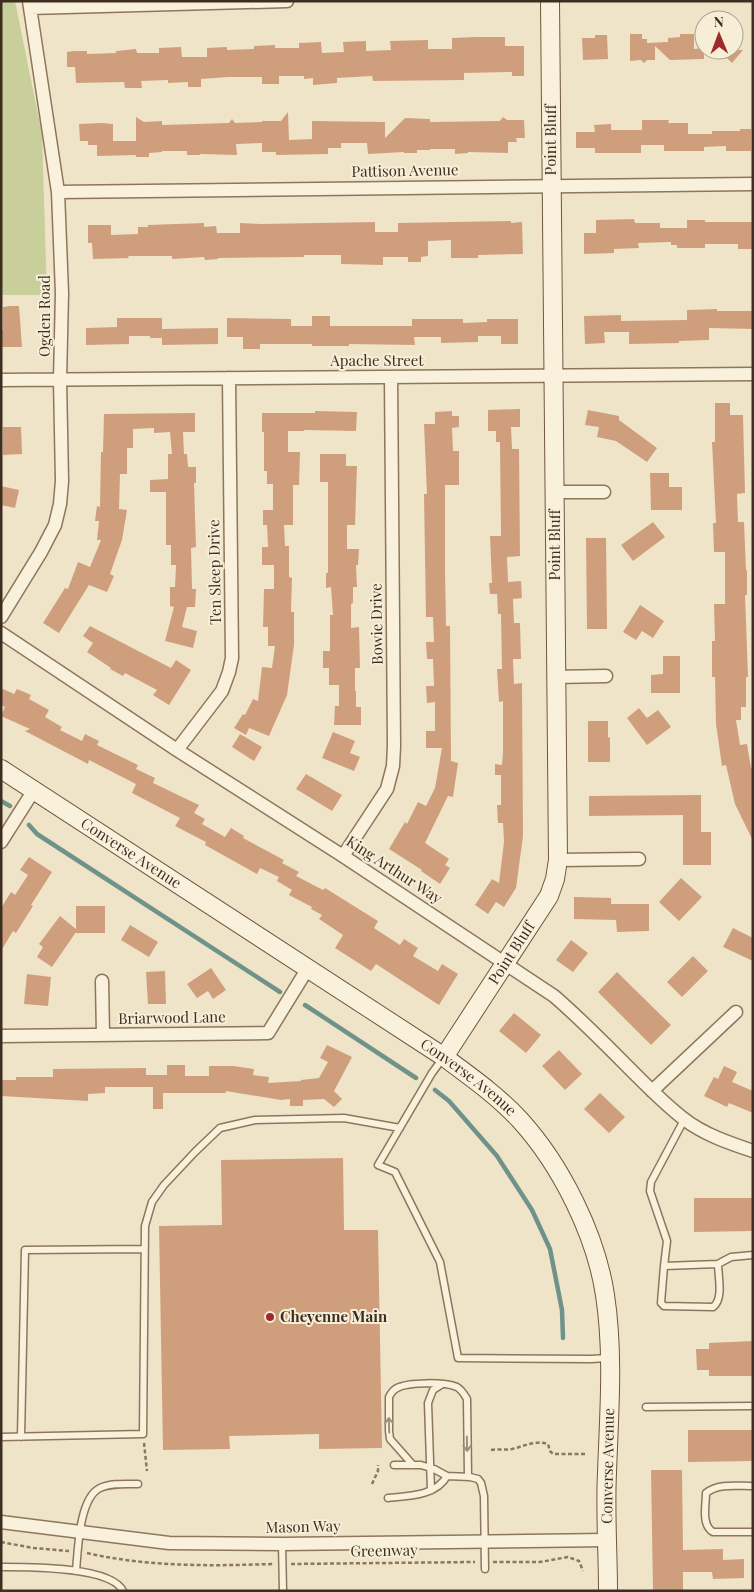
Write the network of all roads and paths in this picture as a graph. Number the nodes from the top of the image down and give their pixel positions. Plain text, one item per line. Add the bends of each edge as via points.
1 (287, 1) edge
2 (550, 1) edge
3 (191, 3) edge
4 (30, 4) edge
5 (753, 184) edge
6 (551, 186) junction
7 (58, 192) junction
8 (753, 374) edge
9 (553, 375) junction
10 (391, 377) junction
11 (229, 378) junction
12 (1, 380) edge
13 (60, 380) junction
14 (554, 492) junction
15 (604, 492) dead end
16 (1, 617) edge
17 (1, 633) edge
18 (606, 676) dead end
19 (555, 677) junction
20 (177, 750) junction
21 (1, 769) edge
22 (34, 790) junction
23 (1, 842) edge
24 (343, 856) junction
25 (639, 859) dead end
26 (558, 860) junction
27 (506, 963) junction
28 (308, 968) junction
29 (102, 981) dead end
30 (736, 1012) dead end
31 (103, 1035) junction
32 (1, 1036) edge
33 (444, 1057) junction
34 (652, 1091) junction
35 (684, 1120) junction
36 (400, 1128) junction
37 (753, 1150) edge
38 (144, 1249) junction
39 (753, 1255) edge
40 (718, 1264) junction
41 (664, 1266) junction
42 (609, 1358) junction
43 (442, 1384) junction
44 (753, 1406) edge
45 (646, 1407) dead end
46 (143, 1434) junction
47 (1, 1437) edge
48 (21, 1437) junction
49 (491, 1450) dead end
50 (585, 1454) dead end
51 (394, 1465) dead end
52 (413, 1465) junction
53 (378, 1466) dead end
54 (430, 1468) junction
55 (148, 1471) dead end
56 (447, 1476) junction
57 (468, 1476) junction
58 (138, 1484) dead end
59 (372, 1484) dead end
60 (753, 1486) edge
61 (432, 1490) junction
62 (388, 1498) dead end
63 (1, 1522) edge
64 (80, 1532) junction
65 (753, 1532) edge
66 (608, 1540) junction
67 (485, 1541) junction
68 (1, 1542) edge
69 (282, 1544) junction
70 (58, 1551) dead end
71 (97, 1556) dead end
72 (473, 1562) dead end
73 (497, 1562) dead end
74 (267, 1564) dead end
75 (294, 1564) dead end
76 (1, 1566) edge
77 (486, 1569) dead end
78 (76, 1571) junction
79 (583, 1571) dead end
80 (124, 1591) edge
81 (283, 1591) edge
82 (608, 1591) edge

1 - 3 street
2 - 6 main road, Point Bluff
3 - 4 street
4 - 7 street, Ogden Road
5 - 6 street, Pattison Avenue
6 - 7 street, Pattison Avenue
6 - 9 main road, Point Bluff
7 - 13 street, Ogden Road via 62,293
8 - 9 street, Apache Street
9 - 10 street, Apache Street
9 - 14 main road, Point Bluff
10 - 11 street, Apache Street
10 - 24 street, Bowie Drive via 393,766 387,790
11 - 13 street, Apache Street
11 - 20 street, Ten Sleep Drive via 232,658 222,691
12 - 13 street, Apache Street
13 - 16 street, Ogden Road via 62,481 55,525
14 - 15 street
14 - 19 main road, Point Bluff
17 - 20 street, King Arthur Way
18 - 19 street
19 - 26 main road, Point Bluff
20 - 24 street, King Arthur Way
21 - 22 main road, Converse Avenue
22 - 23 street
22 - 28 main road, Converse Avenue
24 - 27 street, King Arthur Way
25 - 26 street
26 - 27 main road, Point Bluff via 549,896
27 - 33 main road, Point Bluff
27 - 34 street, King Arthur Way via 578,1017
28 - 31 street, Briarwood Lane via 268,1033
28 - 33 main road, Converse Avenue
29 - 31 street
30 - 34 street
31 - 32 street, Briarwood Lane
33 - 36 lane
33 - 42 main road, Converse Avenue via 488,1089 519,1119 545,1150 564,1182 583,1221 597,1262 605,1294
34 - 35 street, King Arthur Way
35 - 37 street, King Arthur Way via 734,1145
35 - 41 lane via 651,1182 650,1191 667,1241
36 - 38 lane via 344,1118 255,1120 220,1128 164,1185 152,1202 145,1226
36 - 42 lane via 378,1165 395,1172 440,1262 458,1358
38 - 46 lane
38 - 48 lane via 25,1250
39 - 40 lane via 731,1257
40 - 41 lane
40 - 41 lane via 719,1298 713,1307 664,1306 660,1299
42 - 66 main road, Converse Avenue
52 -> 43 lane via 390,1439 389,1397 405,1385
43 - 54 lane via 433,1390 428,1403
43 -> 57 lane via 457,1387 467,1399
44 - 45 lane
46 - 48 lane
46 - 55 path
47 - 48 lane
49 - 50 path via 541,1443 548,1444 553,1454
51 - 52 lane
52 - 54 lane
53 - 59 path
54 - 56 lane
54 - 61 lane
56 - 57 lane
56 - 61 lane via 440,1486
57 - 67 lane via 478,1479 484,1490
58 - 64 lane via 107,1486 94,1491
60 - 65 lane via 712,1488 706,1493 705,1522 708,1530 713,1532
61 - 62 lane
63 - 64 street, Mason Way
64 - 69 street, Mason Way via 169,1543
64 - 78 lane
66 - 67 street, Mason Way
66 - 82 main road, Converse Avenue
67 - 69 street, Mason Way
67 - 77 lane
68 - 70 path
69 - 81 lane
71 - 74 path via 163,1564
72 - 75 path, Greenway
73 - 79 path via 540,1562 568,1557 578,1561
76 - 78 lane
78 - 80 lane via 115,1581

